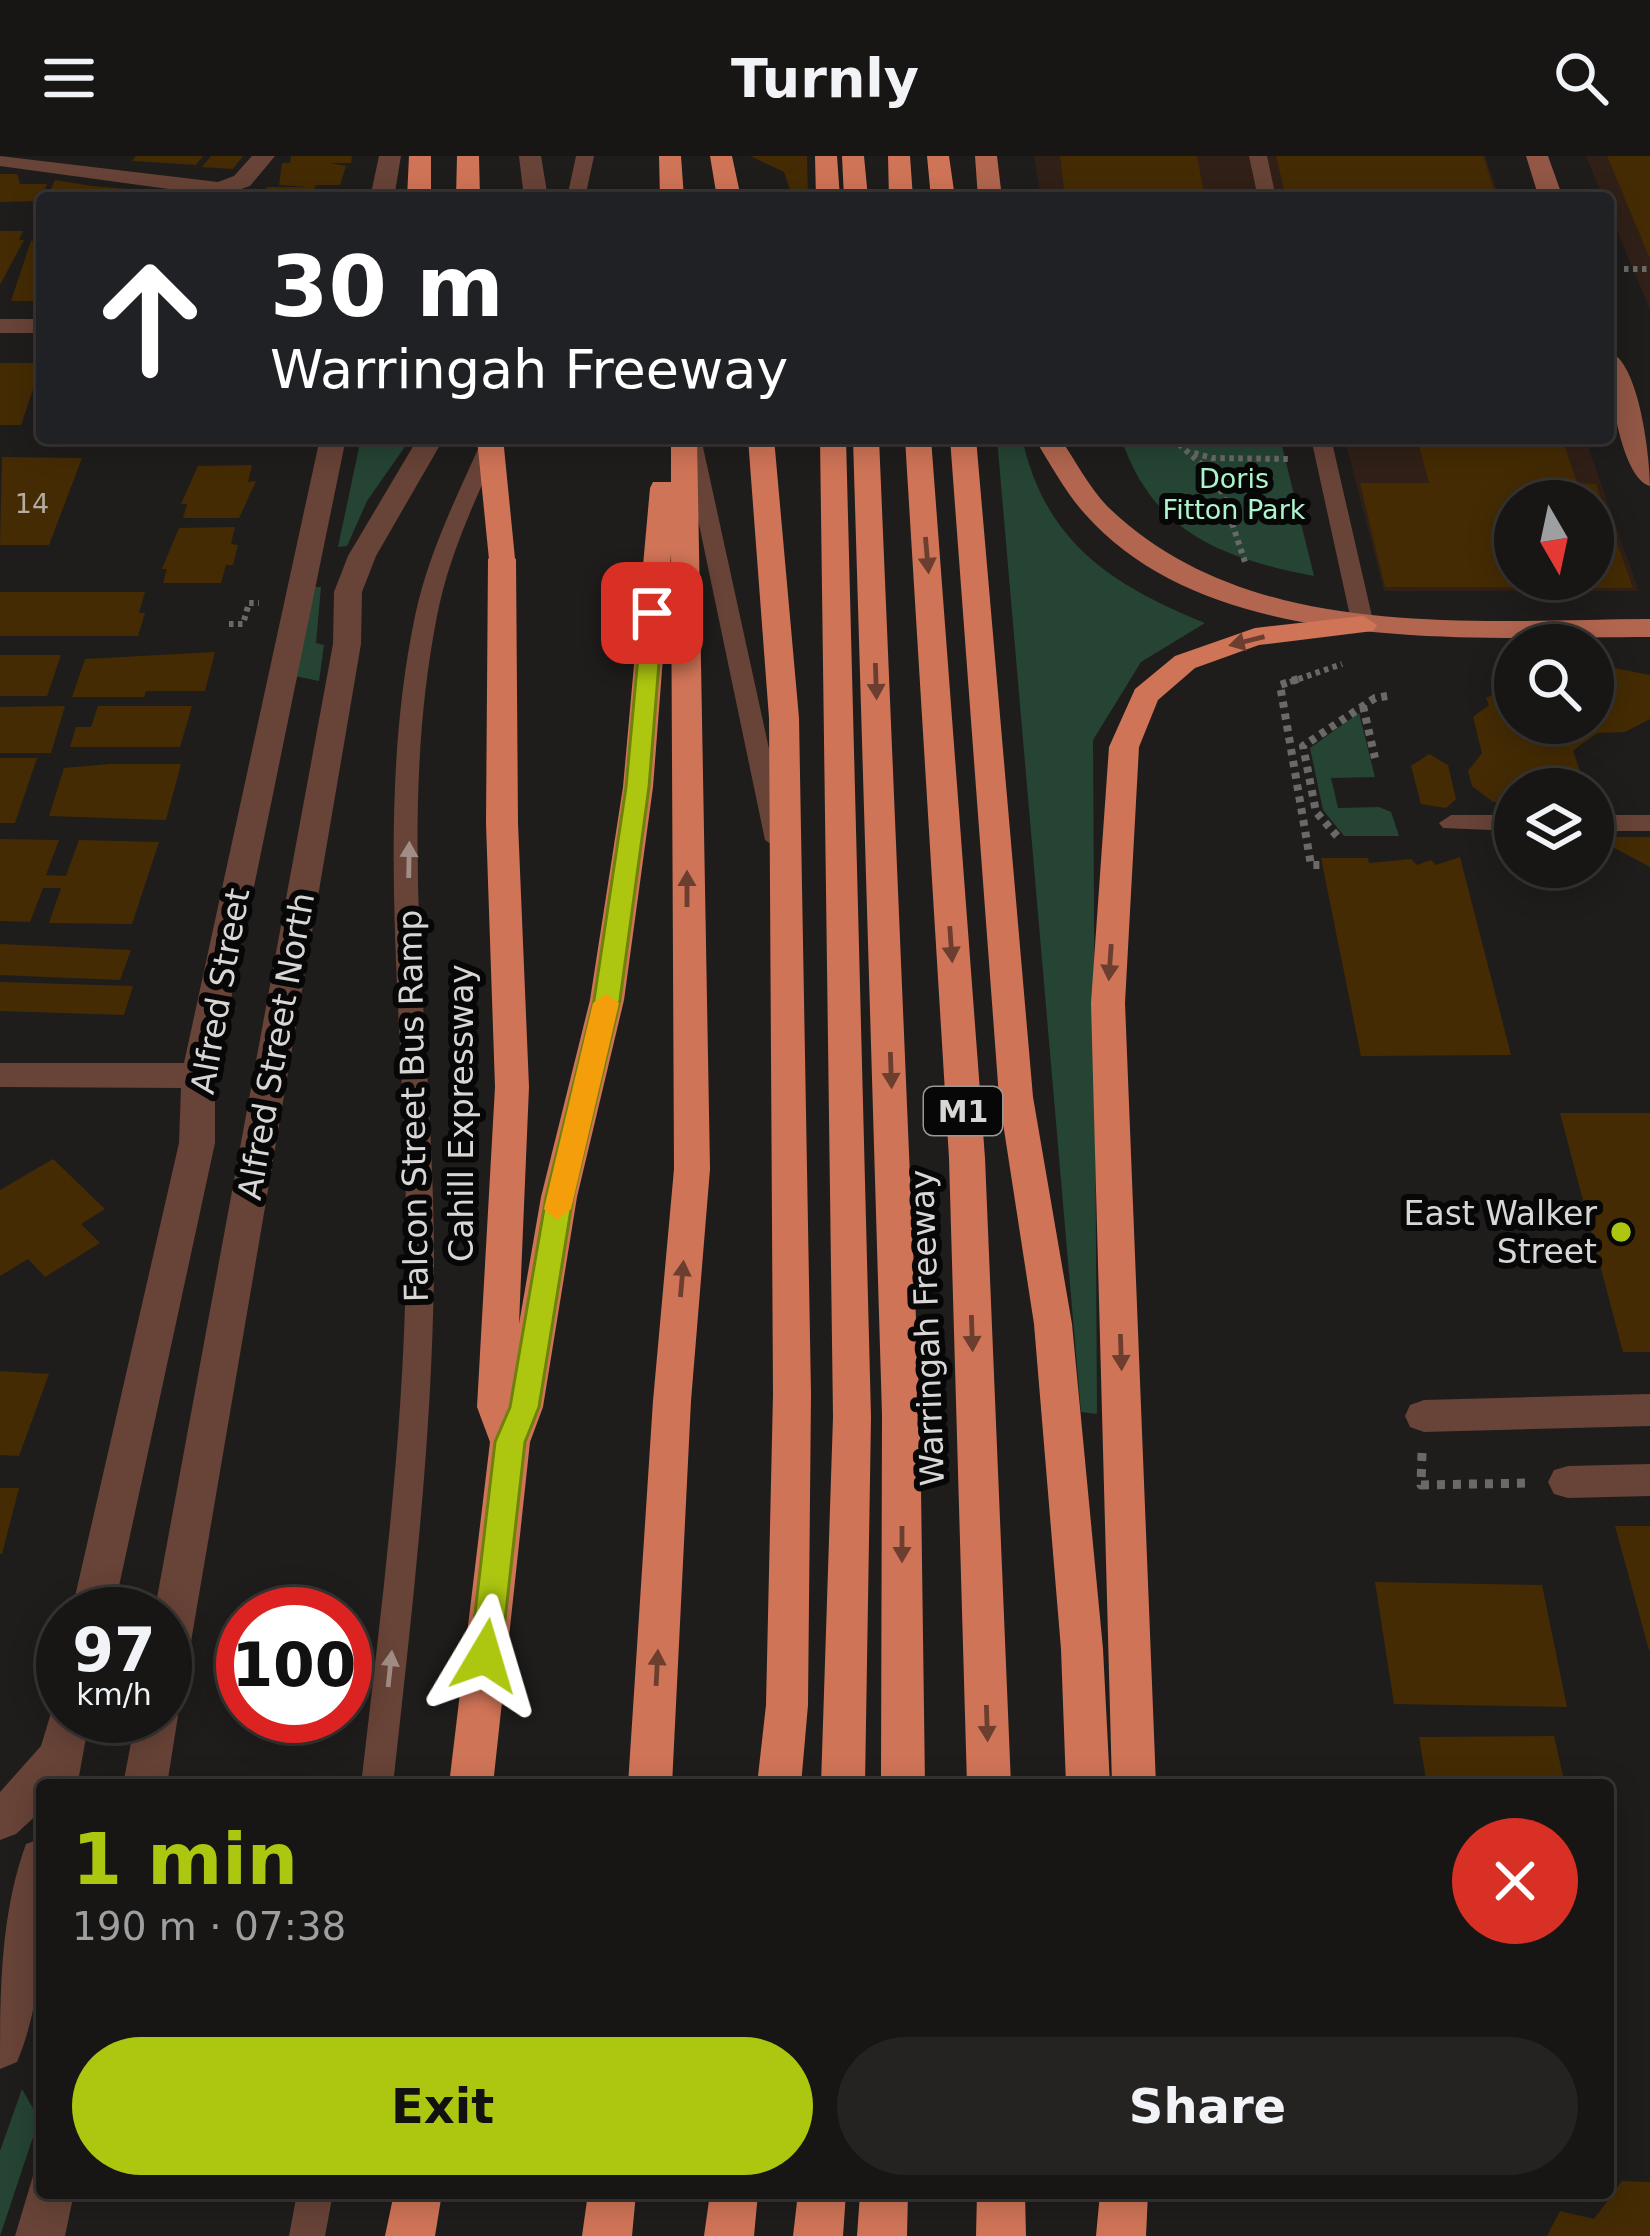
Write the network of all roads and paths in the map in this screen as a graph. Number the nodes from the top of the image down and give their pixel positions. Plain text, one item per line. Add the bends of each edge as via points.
1 (264, 156) edge
2 (390, 156) edge
3 (420, 156) edge
4 (468, 156) edge
5 (530, 156) edge
6 (585, 156) edge
7 (670, 156) edge
8 (721, 156) edge
9 (826, 156) edge
10 (853, 156) edge
11 (899, 156) edge
12 (938, 156) edge
13 (986, 156) edge
14 (1258, 156) edge
15 (1537, 156) edge
16 (0, 159) edge
17 (383, 192) edge
18 (418, 192) edge
19 (468, 192) edge
20 (535, 192) edge
21 (577, 192) edge
22 (672, 192) edge
23 (728, 192) edge
24 (828, 192) edge
25 (856, 192) edge
26 (901, 192) edge
27 (942, 192) edge
28 (989, 192) edge
29 (1266, 192) edge
30 (1549, 192) edge
31 (1624, 269) dead end
32 (1650, 269) edge
33 (0, 326) edge
34 (36, 326) edge
35 (1614, 375) edge
36 (332, 444) edge
37 (426, 444) edge
38 (490, 444) edge
39 (492, 444) edge
40 (667, 444) edge
41 (687, 444) edge
42 (688, 444) edge
43 (761, 444) edge
44 (833, 444) edge
45 (866, 444) edge
46 (918, 444) edge
47 (963, 444) edge
48 (1051, 444) edge
49 (1180, 444) edge
50 (1323, 444) edge
51 (1187, 450) junction
52 (1272, 459) dead end
53 (1650, 478) edge
54 (1249, 575) dead end
55 (249, 604) dead end
56 (229, 624) dead end
57 (1363, 625) junction
58 (1650, 628) edge
59 (1345, 664) dead end
60 (1393, 695) dead end
61 (1363, 706) junction
62 (1375, 758) dead end
63 (1451, 823) dead end
64 (1494, 823) edge
65 (1614, 823) edge
66 (1650, 823) edge
67 (1337, 836) dead end
68 (1321, 865) dead end
69 (784, 873) junction
70 (0, 1075) edge
71 (200, 1076) junction
72 (1650, 1410) edge
73 (1424, 1416) joint
74 (510, 1442) junction
75 (1650, 1480) edge
76 (1568, 1482) joint
77 (98, 1587) edge
78 (180, 1587) edge
79 (152, 1743) edge
80 (62, 1752) edge
81 (43, 1779) edge
82 (146, 1779) edge
83 (378, 1779) edge
84 (471, 1779) edge
85 (650, 1779) edge
86 (780, 1779) edge
87 (843, 1779) edge
88 (903, 1779) edge
89 (989, 1779) edge
90 (1088, 1779) edge
91 (1134, 1779) edge
92 (36, 1788) edge
93 (0, 1820) edge
94 (36, 1889) edge
95 (0, 2046) edge
96 (49, 2199) edge
97 (314, 2199) edge
98 (417, 2199) edge
99 (611, 2199) edge
100 (733, 2199) edge
101 (821, 2199) edge
102 (884, 2199) edge
103 (1001, 2199) edge
104 (1098, 2199) edge
105 (1124, 2199) edge
106 (40, 2236) edge
107 (307, 2236) edge
108 (410, 2236) edge
109 (607, 2236) edge
110 (729, 2236) edge
111 (818, 2236) edge
112 (881, 2236) edge
113 (1001, 2236) edge
114 (1100, 2236) edge
115 (1121, 2236) edge

1 - 16 street via 242,181 220,189
2 - 17 street
3 - 18 highway
4 - 19 highway
5 - 20 street
6 - 21 lane
7 - 22 highway
8 - 23 highway
9 - 24 highway
10 - 25 highway
11 - 26 highway
12 - 27 highway
13 - 28 main road
14 - 29 lane
15 - 30 street
31 - 32 path
33 - 34 street
35 - 53 street
36 - 71 street, Alfred Street
37 - 78 street, Alfred Street North via 348,592 343,668
83 -> 38 lane, Falcon Street Bus Ramp via 416,1417 421,1255 408,897 414,685 436,580
39 - 74 highway, Cahill Expressway, bridge via 502,559 512,1087 496,1407
40 - 74 highway via 638,787 607,1000 560,1197 524,1407
85 -> 41 highway via 692,1169
42 - 69 lane
43 - 69 highway via 784,718
44 - 87 highway via 852,1417
45 -> 88 highway, Warringah Freeway / M1 via 899,1368
46 -> 89 highway, Warringah Freeway / M1 via 967,1158
47 - 90 highway, M1 via 1016,1097 1053,1324
48 - 57 main road via 1089,507 1157,563 1218,589
49 - 51 path
50 - 57 lane
51 - 52 path
51 - 54 path via 1217,478
55 - 56 path via 244,625
57 - 58 main road
57 -> 91 highway via 1255,637 1185,662 1145,696 1124,747 1108,1003
59 - 68 path via 1280,686 1311,865
60 - 61 path
61 - 62 path
61 - 67 path via 1303,746 1316,812
63 - 64 lane
65 - 66 lane
69 - 86 highway via 791,1526
70 - 71 street
71 - 77 street, Alfred Street via 197,1143
72 - 73 street
73 - 76 path via 1421,1485
74 - 84 highway, Cahill Expressway
75 - 76 street
79 - 82 street
80 - 81 street
92 - 93 street
94 - 95 street
96 - 106 street
97 - 107 lane
98 - 108 highway
99 - 109 highway
100 - 110 highway
101 - 111 highway
102 - 112 highway
103 - 113 highway
104 - 114 highway
105 - 115 highway

